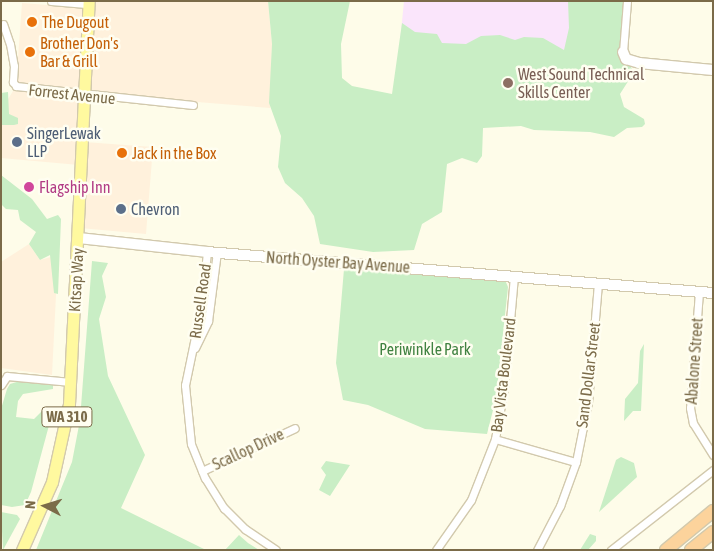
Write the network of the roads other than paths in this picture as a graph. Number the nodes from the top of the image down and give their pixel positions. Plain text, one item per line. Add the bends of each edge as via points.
1 (51, 1) edge
2 (627, 1) edge
3 (89, 3) edge
4 (3, 24) dead end
5 (623, 52) joint
6 (713, 70) edge
7 (84, 95) junction
8 (193, 105) dead end
9 (79, 238) junction
10 (212, 252) junction
11 (514, 276) junction
12 (598, 282) junction
13 (699, 292) junction
14 (713, 293) edge
15 (71, 382) junction
16 (1, 385) edge
17 (295, 428) dead end
18 (495, 439) junction
19 (713, 455) edge
20 (576, 462) junction
21 (713, 470) edge
22 (202, 471) junction
23 (713, 512) edge
24 (713, 532) edge
25 (22, 550) edge
26 (276, 550) edge
27 (436, 550) edge
28 (537, 550) edge
29 (611, 550) edge
30 (666, 550) edge
31 (692, 550) edge

1 - 3 street
2 - 5 street
3 - 7 main road, Kitsap Way / WA 310
4 - 7 street, Forrest Avenue via 10,44 16,86
5 - 6 street via 626,58 639,63
7 - 8 street, Forrest Avenue
7 - 9 main road, Kitsap Way / WA 310
9 - 10 street, North Oyster Bay Avenue
9 - 15 main road, Kitsap Way / WA 310
10 - 11 street, North Oyster Bay Avenue
10 - 22 street, Russell Road via 208,321 186,372 184,400 191,444
11 - 12 street, North Oyster Bay Avenue
11 - 18 street, Bay Vista Boulevard
12 - 13 street, North Oyster Bay Avenue
12 - 20 street, Sand Dollar Street via 588,402
13 - 14 street, North Oyster Bay Avenue
13 - 19 street, Abalone Street via 690,408 693,423
15 - 16 street via 7,376
15 - 25 main road, Kitsap Way / WA 310 via 60,458
17 - 22 street, Scallop Drive
18 - 20 street
18 - 27 street, Bay Vista Boulevard via 470,500
20 - 28 street, Sand Dollar Street via 560,506
21 - 29 street
22 - 26 street, Russell Road via 233,518
23 - 30 highway
24 - 31 highway

